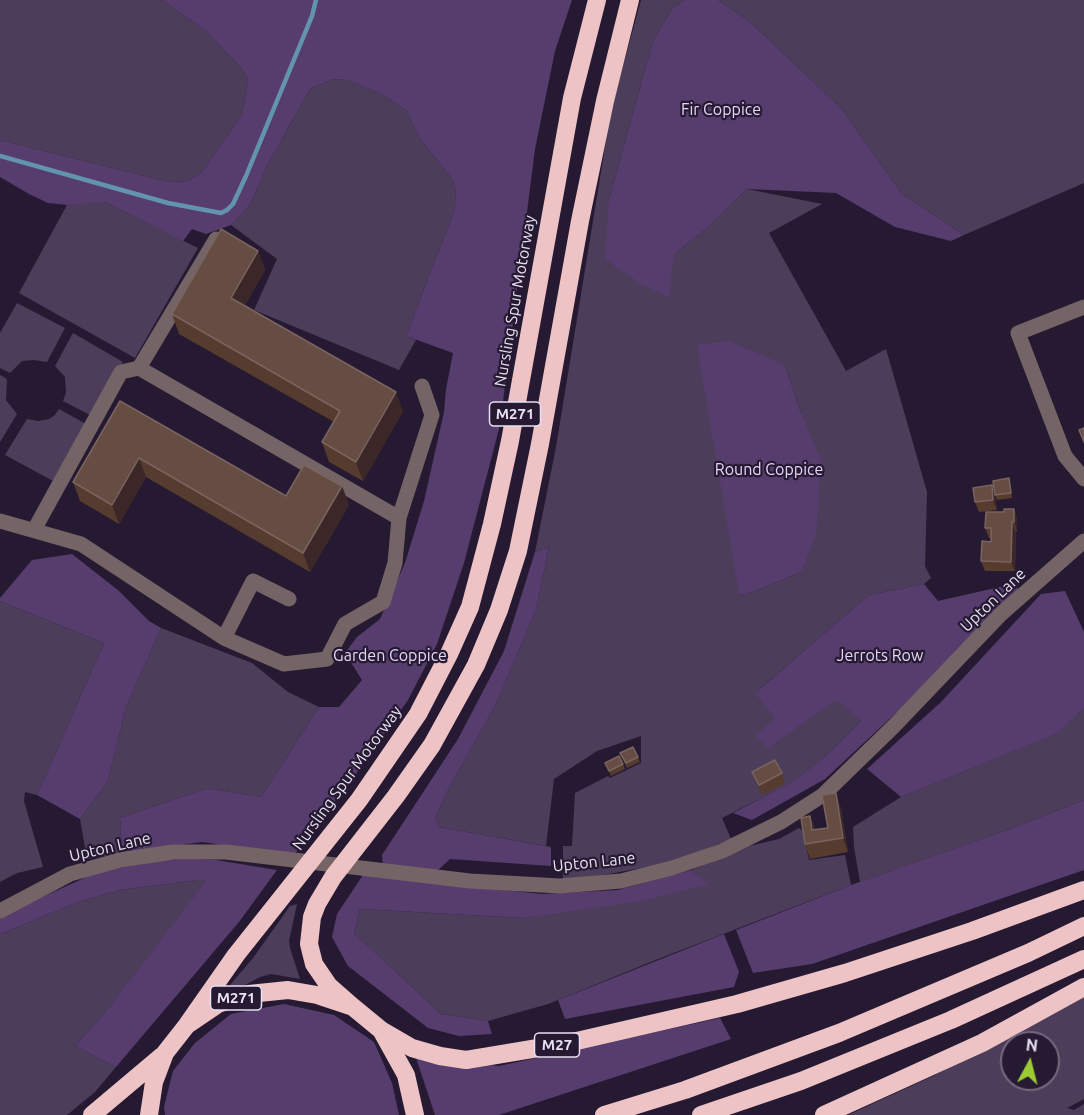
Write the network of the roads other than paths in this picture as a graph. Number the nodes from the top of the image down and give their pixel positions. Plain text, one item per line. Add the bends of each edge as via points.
1 (597, 0) edge
2 (630, 0) edge
3 (217, 236) edge
4 (1084, 307) edge
5 (139, 368) junction
6 (422, 386) dead end
7 (1084, 479) edge
8 (399, 518) junction
9 (0, 521) edge
10 (34, 530) junction
11 (1084, 542) edge
12 (289, 598) dead end
13 (224, 638) junction
14 (1084, 890) edge
15 (0, 911) edge
16 (1084, 926) edge
17 (1084, 959) edge
18 (1084, 987) edge
19 (353, 1007) junction
20 (187, 1025) junction
21 (381, 1030) junction
22 (165, 1053) junction
23 (93, 1115) edge
24 (149, 1115) edge
25 (415, 1115) edge
26 (604, 1115) edge
27 (701, 1115) edge
28 (824, 1115) edge

1 - 20 highway, Nursling Spur Motorway / M271 via 572,98 510,441 470,607 418,714 359,800 236,955
2 - 19 highway, M271 via 580,221 515,561 499,610 480,656 432,745 333,877 312,917 310,952 314,964 321,977
3 - 5 street
4 - 7 street via 1018,333 1065,456
5 - 8 street
5 - 10 street via 121,372
6 - 8 street via 432,416
8 - 13 street via 395,563 383,602 345,624 327,659 284,664
9 - 10 street
10 - 13 street via 81,544
11 - 15 street, Upton Lane via 1001,615 823,795 781,822 712,855 621,881 543,886 226,852 173,852 120,860 70,874
12 - 13 street via 253,581
14 - 21 highway, M27 via 835,976 737,1004 568,1043 466,1060 412,1048
16 - 26 highway via 839,1034
17 - 27 highway via 951,1020 801,1081
18 - 28 highway via 982,1042
19 - 20 highway, M271 via 317,994 288,990 249,994 218,1004
19 - 21 highway, M271
20 - 22 highway, M271
21 - 25 highway, M271 via 406,1075
22 - 23 highway
22 - 24 highway, M271 via 154,1082

